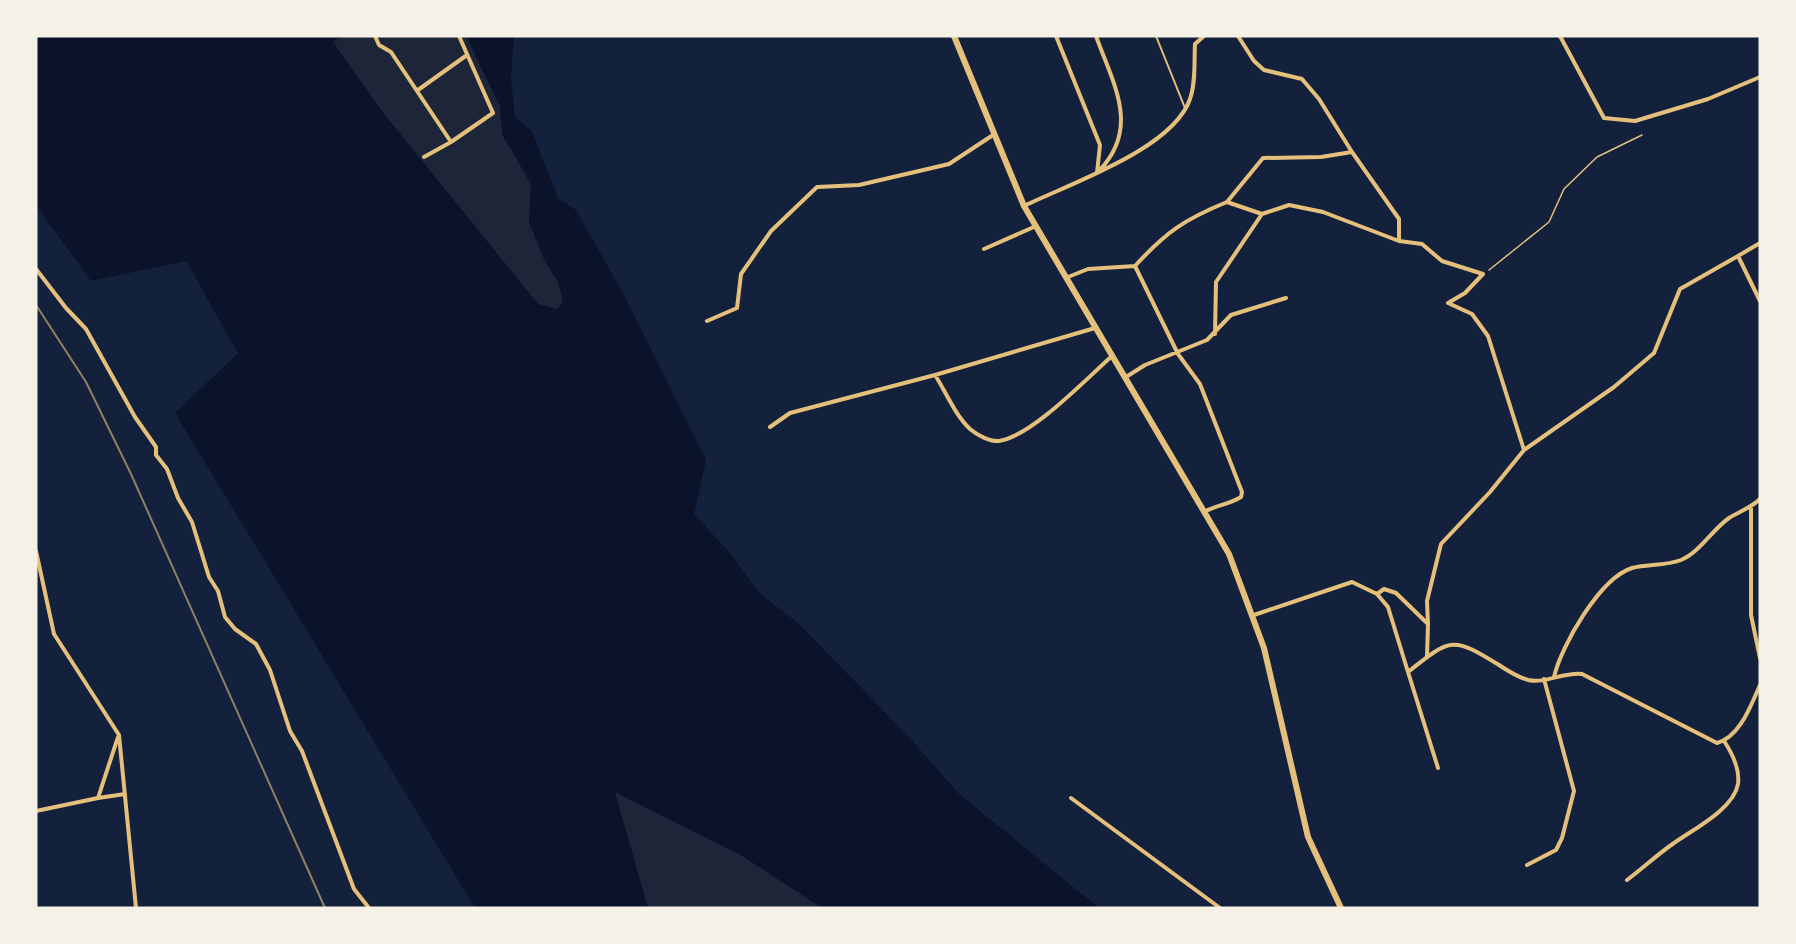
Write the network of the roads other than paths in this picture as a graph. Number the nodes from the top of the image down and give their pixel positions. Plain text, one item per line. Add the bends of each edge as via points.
1 (375, 36) edge
2 (459, 36) edge
3 (954, 36) edge
4 (1056, 36) edge
5 (1096, 36) edge
6 (1156, 36) edge
7 (1238, 36) edge
8 (1560, 36) edge
9 (1201, 37) edge
10 (467, 55) junction
11 (1760, 77) edge
12 (418, 90) junction
13 (1185, 110) junction
14 (993, 135) junction
15 (451, 142) junction
16 (1352, 152) junction
17 (424, 157) dead end
18 (1097, 173) junction
19 (1227, 202) junction
20 (1024, 206) junction
21 (1262, 214) junction
22 (1038, 225) junction
23 (1399, 241) junction
24 (1760, 243) edge
25 (984, 249) dead end
26 (1738, 255) junction
27 (1135, 266) junction
28 (36, 269) edge
29 (1068, 278) junction
30 (1286, 298) dead end
31 (1760, 301) edge
32 (707, 321) dead end
33 (1097, 328) junction
34 (1215, 334) junction
35 (1178, 354) junction
36 (1112, 355) junction
37 (935, 375) junction
38 (1126, 378) junction
39 (770, 427) dead end
40 (1524, 450) junction
41 (1760, 499) edge
42 (1751, 508) junction
43 (1204, 512) junction
44 (36, 551) edge
45 (1377, 594) junction
46 (1254, 615) junction
47 (1428, 624) junction
48 (1427, 657) junction
49 (1760, 658) edge
50 (1408, 672) junction
51 (1552, 677) junction
52 (1544, 679) junction
53 (1760, 685) edge
54 (119, 735) junction
55 (1724, 741) junction
56 (1438, 768) dead end
57 (125, 794) junction
58 (98, 798) junction
59 (1071, 798) dead end
60 (36, 811) edge
61 (1527, 865) dead end
62 (1627, 880) dead end
63 (136, 908) edge
64 (369, 908) edge
65 (1220, 908) edge
66 (1341, 908) edge

1 - 12 street
2 - 10 street
3 - 14 main road
4 - 18 street via 1100,145
5 - 18 street via 1123,113 1118,144
6 - 13 lane
7 - 16 street via 1254,62 1264,70 1302,79
8 - 11 street via 1604,118 1635,121 1707,99
9 - 13 street via 1195,44 1191,97
10 - 12 street
10 - 15 street via 493,113
12 - 15 street
13 - 18 street via 1159,138
14 - 20 main road
14 - 32 street via 949,164 859,185 817,187 771,231 741,274 737,308
15 - 17 street
16 - 19 street via 1321,158 1263,158
16 - 23 street via 1399,219
18 - 20 street
19 - 21 street
19 - 27 street via 1193,215 1160,238
20 - 22 main road
21 - 23 street via 1289,205 1323,212
21 - 34 street via 1216,282
22 - 25 street
22 - 29 main road
23 - 40 street via 1422,244 1442,261 1483,274 1465,293 1448,303 1472,314 1488,336
24 - 26 street
26 - 31 street
26 - 40 street via 1680,289 1654,353 1614,387
27 - 29 street via 1088,269
27 - 35 street
28 - 64 street via 86,329 156,447 156,455 167,469 192,522 225,617 256,645 270,670 290,731 302,752 354,889
29 - 33 main road
30 - 34 street via 1231,315
33 - 36 main road
33 - 37 street
34 - 35 street
35 - 38 street via 1145,365
35 - 43 street via 1200,384 1242,492 1241,497 1225,507 1214,506
36 - 37 street via 1049,412 1018,435 997,442 969,428
36 - 38 main road
37 - 39 street via 790,412
38 - 43 main road
40 - 47 street via 1441,544 1427,601
41 - 42 street
42 - 49 street via 1751,615
42 - 51 street via 1731,517 1680,561 1631,568 1612,579 1561,654
43 - 46 main road via 1229,554
44 - 54 street via 54,634
45 - 46 street via 1352,582
45 - 47 street via 1384,589 1396,593
45 - 50 street via 1388,607
46 - 66 main road via 1308,837
47 - 48 street
48 - 50 street
48 - 52 street via 1440,647 1458,643 1520,678
50 - 56 street
51 - 52 street
51 - 55 street via 1582,674 1717,743
52 - 61 street via 1574,792 1556,850
53 - 55 street via 1738,727
54 - 57 street
54 - 58 street
55 - 62 street via 1738,776 1738,786 1730,799 1708,821
57 - 58 street
57 - 63 street
58 - 60 street
59 - 65 street

